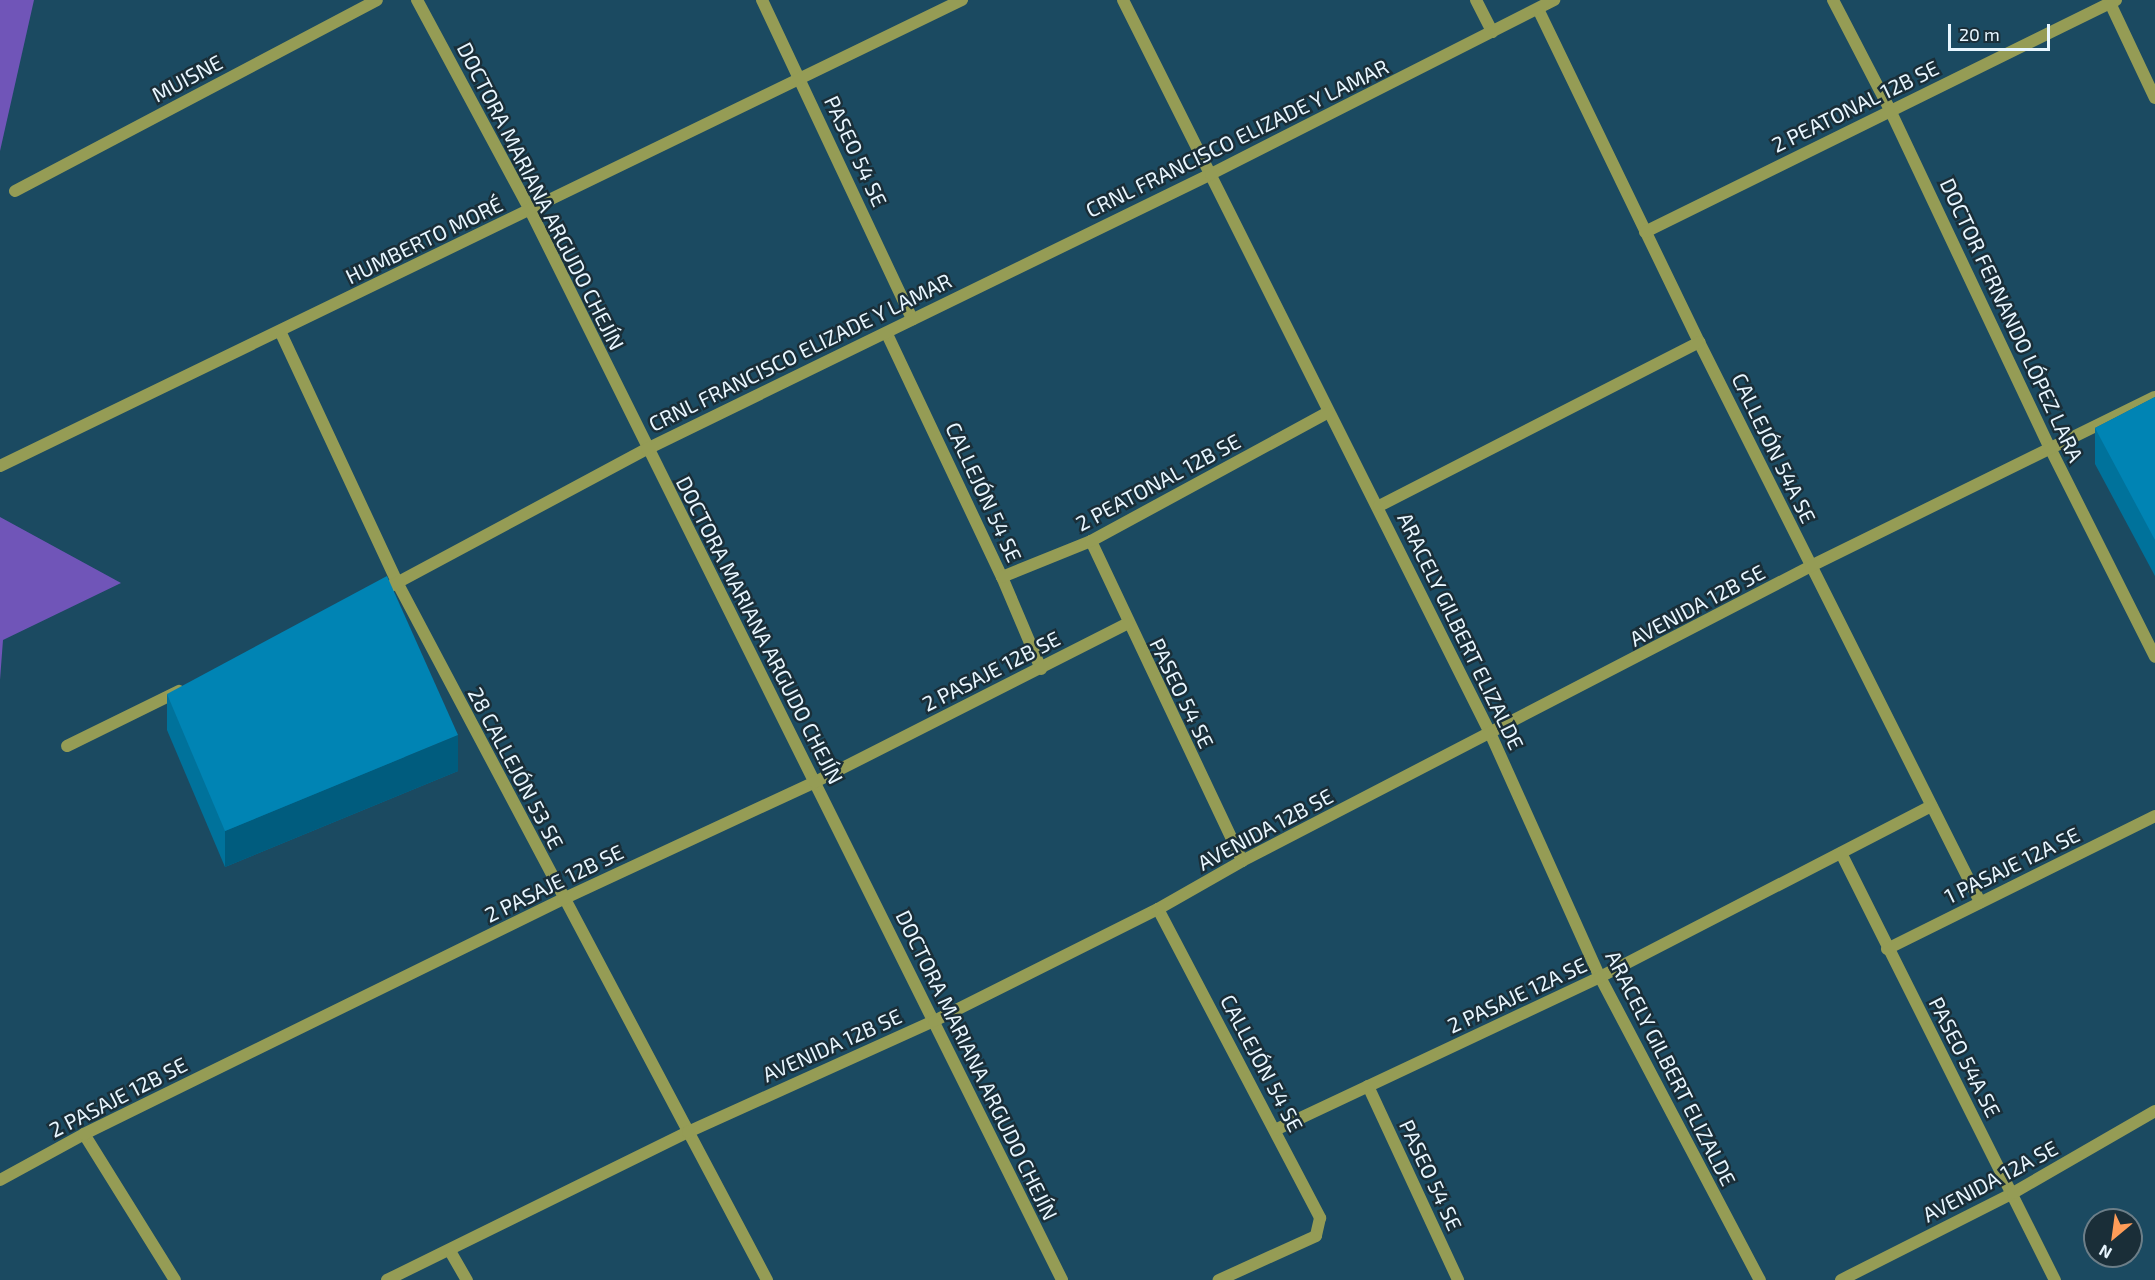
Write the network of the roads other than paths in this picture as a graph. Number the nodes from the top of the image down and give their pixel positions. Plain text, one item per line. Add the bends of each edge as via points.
1 (377, 0) edge
2 (417, 0) edge
3 (762, 0) edge
4 (962, 0) edge
5 (1123, 0) edge
6 (1476, 0) edge
7 (1554, 0) edge
8 (1833, 0) edge
9 (2113, 1) edge
10 (1538, 9) junction
11 (1492, 32) junction
12 (801, 79) junction
13 (2155, 98) edge
14 (1890, 110) junction
15 (1211, 174) junction
16 (15, 191) dead end
17 (530, 210) junction
18 (1645, 232) junction
19 (912, 319) junction
20 (280, 331) junction
21 (887, 333) junction
22 (1699, 342) junction
23 (2155, 397) edge
24 (1327, 413) junction
25 (2049, 446) junction
26 (647, 449) junction
27 (0, 466) edge
28 (1379, 506) junction
29 (1091, 541) junction
30 (1811, 566) junction
31 (1002, 577) junction
32 (398, 584) junction
33 (366, 599) edge
34 (1127, 624) junction
35 (2155, 657) edge
36 (1041, 669) junction
37 (195, 683) edge
38 (1491, 735) junction
39 (67, 746) dead end
40 (815, 782) junction
41 (1931, 806) junction
42 (2155, 816) edge
43 (1841, 853) junction
44 (1242, 861) junction
45 (563, 899) junction
46 (1980, 902) junction
47 (1158, 909) junction
48 (1887, 949) junction
49 (1600, 977) junction
50 (934, 1021) junction
51 (1368, 1086) junction
52 (2155, 1111) edge
53 (1275, 1130) junction
54 (688, 1132) junction
55 (84, 1134) junction
56 (0, 1180) edge
57 (2013, 1193) junction
58 (450, 1251) junction
59 (175, 1280) edge
60 (387, 1280) edge
61 (467, 1280) edge
62 (767, 1280) edge
63 (1062, 1280) edge
64 (1219, 1280) edge
65 (1458, 1280) edge
66 (1760, 1280) edge
67 (1841, 1280) edge
68 (2055, 1280) edge

1 - 16 street, MUISNE
2 - 17 street, DOCTORA MARIANA ARGUDO CHEJÍN
3 - 12 street, PASEO 54 SE
4 - 12 street, HUMBERTO MORÉ
5 - 15 street, ARACELY GILBERT ELIZALDE
6 - 11 street
7 - 10 street, CRNL FRANCISCO ELIZADE Y LAMAR
8 - 14 street, DOCTOR FERNANDO LÓPEZ LARA
9 - 13 street
9 - 14 street, 2 PEATONAL 12B SE
10 - 11 street, CRNL FRANCISCO ELIZADE Y LAMAR
10 - 18 street, CALLEJÓN 54A SE
11 - 15 street, CRNL FRANCISCO ELIZADE Y LAMAR
12 - 17 street, HUMBERTO MORÉ
12 - 19 street, PASEO 54 SE
14 - 18 street, 2 PEATONAL 12B SE
14 - 25 street, DOCTOR FERNANDO LÓPEZ LARA
15 - 19 street, CRNL FRANCISCO ELIZADE Y LAMAR
15 - 24 street, ARACELY GILBERT ELIZALDE
17 - 20 street, HUMBERTO MORÉ
17 - 26 street, DOCTORA MARIANA ARGUDO CHEJÍN
18 - 22 street, CALLEJÓN 54A SE
19 - 21 street, CRNL FRANCISCO ELIZADE Y LAMAR
20 - 27 street, HUMBERTO MORÉ
20 - 32 street, 28 CALLEJÓN 53 SE
21 - 26 street, CRNL FRANCISCO ELIZADE Y LAMAR
21 - 31 street, CALLEJÓN 54 SE
22 - 28 street
22 - 30 street, CALLEJÓN 54A SE
23 - 25 street, AVENIDA 12B SE
24 - 28 street, ARACELY GILBERT ELIZALDE
24 - 29 street, 2 PEATONAL 12B SE
25 - 30 street, AVENIDA 12B SE
25 - 35 street, DOCTOR FERNANDO LÓPEZ LARA
26 - 32 street, CRNL FRANCISCO ELIZADE Y LAMAR
26 - 40 street, DOCTORA MARIANA ARGUDO CHEJÍN
28 - 38 street, ARACELY GILBERT ELIZALDE
29 - 31 street, 2 PEATONAL 12B SE
29 - 34 street, PASEO 54 SE
30 - 38 street, AVENIDA 12B SE
30 - 41 street, CALLEJÓN 54A SE
31 - 36 street, CALLEJÓN 54 SE
32 - 33 street, CRNL FRANCISCO ELIZADE Y LAMAR
32 - 45 street, 28 CALLEJÓN 53 SE
34 - 36 street, 2 PASAJE 12B SE
34 - 44 street, PASEO 54 SE
36 - 40 street, 2 PASAJE 12B SE
37 - 39 street
38 - 44 street, AVENIDA 12B SE
38 - 49 street, ARACELY GILBERT ELIZALDE
40 - 45 street, 2 PASAJE 12B SE
40 - 50 street, DOCTORA MARIANA ARGUDO CHEJÍN
41 - 43 street, 2 PASAJE 12A SE
41 - 46 street, CALLEJÓN 54A SE
42 - 46 street, 1 PASAJE 12A SE
43 - 48 street, PASEO 54A SE
43 - 49 street, 2 PASAJE 12A SE
44 - 47 street, AVENIDA 12B SE
45 - 54 street, 28 CALLEJÓN 53 SE
45 - 55 street, 2 PASAJE 12B SE
46 - 48 street, 1 PASAJE 12A SE
47 - 50 street, AVENIDA 12B SE
47 - 53 street, CALLEJÓN 54 SE
48 - 57 street, PASEO 54A SE
49 - 51 street, 2 PASAJE 12A SE
49 - 66 street, ARACELY GILBERT ELIZALDE
50 - 54 street, AVENIDA 12B SE
50 - 63 street, DOCTORA MARIANA ARGUDO CHEJÍN
51 - 53 street, 2 PASAJE 12A SE
51 - 65 street, PASEO 54 SE
52 - 57 street, AVENIDA 12A SE
53 - 64 street, CALLEJÓN 54 SE via 1318,1210 1320,1225 1316,1236
54 - 58 street, AVENIDA 12B SE
54 - 62 street, 28 CALLEJÓN 53 SE
55 - 56 street, 2 PASAJE 12B SE
55 - 59 street
57 - 67 street, AVENIDA 12A SE
57 - 68 street, PASEO 54A SE
58 - 60 street, AVENIDA 12B SE
58 - 61 street

